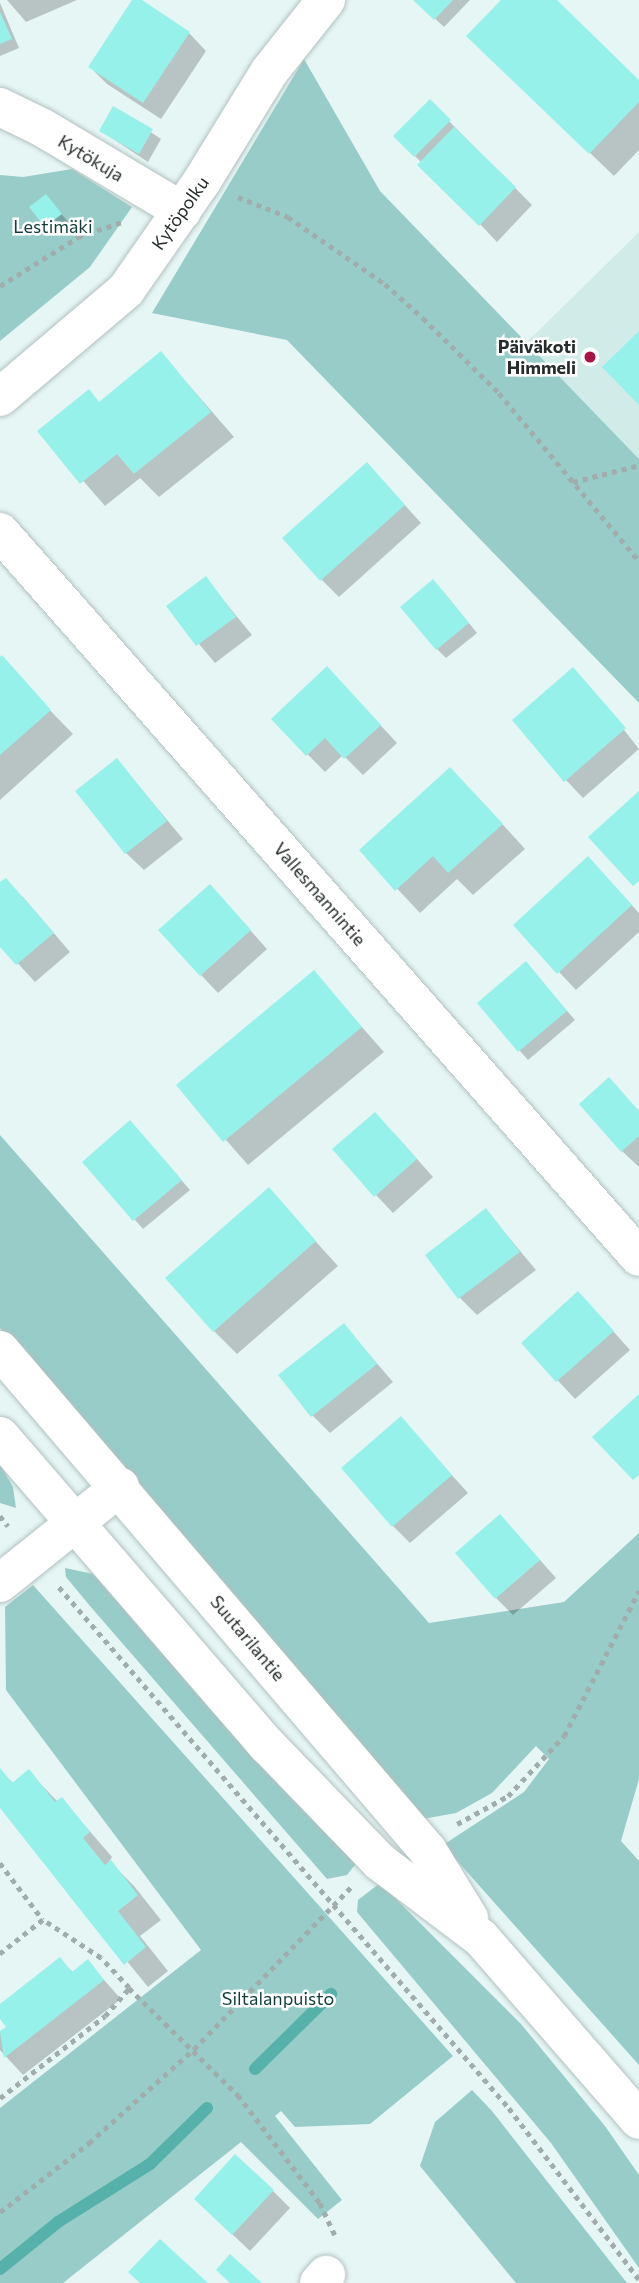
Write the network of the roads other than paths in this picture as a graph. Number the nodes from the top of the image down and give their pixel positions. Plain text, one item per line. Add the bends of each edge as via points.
1 (326, 0) edge
2 (0, 107) edge
3 (192, 196) junction
4 (0, 397) edge
5 (0, 533) edge
6 (639, 1257) edge
7 (0, 1350) edge
8 (0, 1436) edge
9 (120, 1487) junction
10 (76, 1523) junction
11 (0, 1583) edge
12 (481, 1938) junction
13 (639, 2120) edge

1 - 3 street, Kytöpolku via 269,72
2 - 3 street, Kytökuja
3 - 4 street, Kytöpolku via 126,290
5 - 6 street, Vallesmannintie
7 - 9 street, Suutarilantie
8 - 10 street, Suutarilantie
9 - 10 street
9 - 12 street, Suutarilantie via 428,1851
10 - 11 street
10 - 12 street, Suutarilantie via 176,1645 380,1862
12 - 13 street, Suutarilantie

